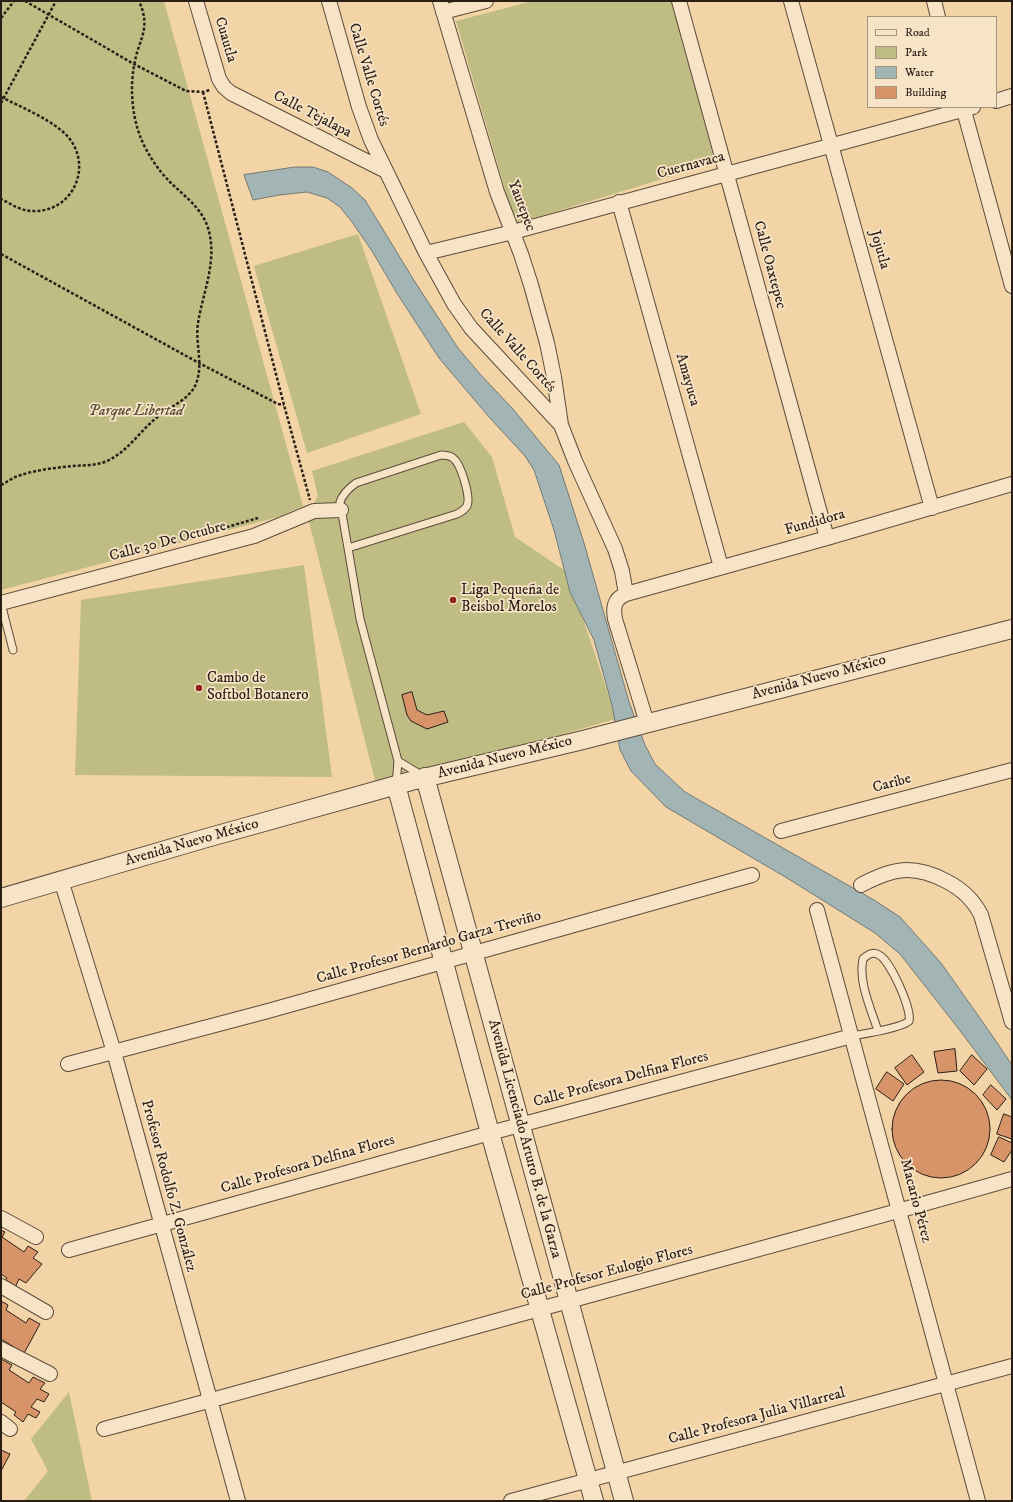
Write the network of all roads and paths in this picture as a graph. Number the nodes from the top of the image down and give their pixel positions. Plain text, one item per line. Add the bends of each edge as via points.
1 (14, 1) edge
2 (24, 1) edge
3 (56, 1) edge
4 (139, 1) edge
5 (196, 1) edge
6 (329, 1) edge
7 (486, 1) edge
8 (679, 1) edge
9 (791, 1) edge
10 (934, 1) edge
11 (442, 7) edge
12 (49, 15) junction
13 (938, 16) edge
14 (1, 18) edge
15 (134, 64) junction
16 (224, 87) junction
17 (203, 92) junction
18 (1012, 96) edge
19 (2, 97) edge
20 (997, 101) edge
21 (1, 103) edge
22 (967, 108) edge
23 (832, 146) junction
24 (386, 171) junction
25 (726, 174) junction
26 (1, 199) edge
27 (619, 202) junction
28 (513, 232) junction
29 (426, 253) junction
30 (1, 254) edge
31 (1012, 286) edge
32 (199, 363) junction
33 (284, 405) junction
34 (561, 425) junction
35 (1012, 484) edge
36 (1, 485) edge
37 (307, 504) dead end
38 (932, 508) junction
39 (341, 510) junction
40 (261, 517) dead end
41 (215, 530) dead end
42 (827, 538) junction
43 (348, 548) junction
44 (721, 567) junction
45 (626, 594) junction
46 (1, 603) edge
47 (1012, 629) edge
48 (13, 650) dead end
49 (645, 723) junction
50 (398, 761) junction
51 (1012, 771) edge
52 (425, 777) junction
53 (396, 785) junction
54 (781, 831) dead end
55 (752, 875) dead end
56 (61, 880) junction
57 (861, 885) dead end
58 (1, 898) edge
59 (817, 910) dead end
60 (473, 953) junction
61 (444, 961) junction
62 (1012, 1022) edge
63 (878, 1031) junction
64 (852, 1036) junction
65 (114, 1052) junction
66 (68, 1064) dead end
67 (520, 1124) junction
68 (490, 1133) junction
69 (1012, 1179) edge
70 (900, 1211) junction
71 (1, 1218) edge
72 (161, 1225) junction
73 (36, 1238) dead end
74 (70, 1250) dead end
75 (1, 1286) edge
76 (568, 1301) junction
77 (540, 1309) junction
78 (46, 1312) dead end
79 (1, 1349) edge
80 (1012, 1366) edge
81 (50, 1374) dead end
82 (946, 1384) junction
83 (211, 1401) junction
84 (104, 1429) dead end
85 (616, 1472) junction
86 (588, 1480) junction
87 (238, 1501) edge
88 (511, 1501) edge
89 (594, 1501) edge
90 (624, 1501) edge
91 (978, 1501) edge

1 - 14 path
2 - 12 path
3 - 12 path
4 - 15 path via 145,24
5 - 16 street, Cuautla via 219,80
6 - 24 street, Calle Valle Cortés via 358,107
7 - 11 street
8 - 25 street, Calle Oaxtepec
9 - 23 street, Jojutla
10 - 13 street
11 - 28 street, Yautepec via 495,185
12 - 15 path
12 - 19 path
15 - 17 path via 186,91
15 - 32 path via 134,115 140,137 168,181 195,206 210,233 210,270 197,325
16 - 17 path
16 - 24 street, Calle Tejalapa via 231,93
17 - 33 path
18 - 20 street
19 - 21 path
19 - 26 path via 56,126 68,137 80,161 77,184 63,201 52,207 31,211 19,209
22 - 23 street, Cuernavaca
22 - 31 street
23 - 25 street, Cuernavaca
23 - 38 street, Jojutla
24 - 29 street, Calle Valle Cortés
25 - 27 street, Cuernavaca
25 - 42 street, Calle Oaxtepec
27 - 28 street, Cuernavaca
27 - 44 street, Amayuca
28 - 29 street, Cuernavaca
28 - 34 street, Yautepec via 547,343
29 - 34 street, Calle Valle Cortés via 454,304 471,328
30 - 32 path
32 - 33 path
32 - 36 path via 194,390 159,415 119,455 94,465 71,466 18,476
33 - 37 path via 311,498
34 - 45 street, Calle Valle Cortés via 615,549
35 - 38 street, Fundidora
38 - 42 street, Fundidora
39 - 43 lane
39 - 43 lane via 340,502 344,494 356,483 441,455 453,458 461,469 468,499 467,505 457,514
39 - 46 street, Calle 30 De Octubre via 302,514 254,536
40 - 41 path
42 - 44 street, Fundidora
43 - 50 lane via 360,619
44 - 45 street, Fundidora
45 - 49 street via 617,600 614,612
46 - 48 lane
47 - 49 street, Avenida Nuevo México
49 - 52 street, Avenida Nuevo México
50 - 52 lane
50 - 53 lane
51 - 54 street, Caribe
52 - 53 street, Avenida Nuevo México
52 - 60 street, Avenida Licenciado Arturo B. de la Garza
53 - 56 street, Avenida Nuevo México
53 - 61 street, Avenida Licenciado Arturo B. de la Garza
55 - 60 street, Calle Profesor Bernardo Garza Treviño
56 - 58 street, Avenida Nuevo México
56 - 65 street, Profesor Rodolfo Z. González
57 - 62 street via 891,872 912,870 932,874 963,891 981,915
59 - 64 street, Macario Pérez
60 - 61 street, Calle Profesor Bernardo Garza Treviño
60 - 67 street, Avenida Licenciado Arturo B. de la Garza
61 - 65 street, Calle Profesor Bernardo Garza Treviño
61 - 68 street, Avenida Licenciado Arturo B. de la Garza
63 - 63 lane, Calle Profesora Delfina Flores via 905,1024 909,1021 909,1014 899,986 884,958 878,954 870,954 863,959 862,975
63 - 64 lane, Calle Profesora Delfina Flores
64 - 67 street, Calle Profesora Delfina Flores
64 - 70 street, Macario Pérez
65 - 66 street, Calle Profesor Bernardo Garza Treviño
65 - 72 street, Profesor Rodolfo Z. González
67 - 68 street, Calle Profesora Delfina Flores
67 - 76 street, Avenida Licenciado Arturo B. de la Garza
68 - 72 street, Calle Profesora Delfina Flores
68 - 77 street, Avenida Licenciado Arturo B. de la Garza
69 - 70 street, Calle Profesor Eulogio Flores
70 - 76 street, Calle Profesor Eulogio Flores
70 - 82 street, Macario Pérez
71 - 73 street
72 - 74 street, Calle Profesora Delfina Flores
72 - 83 street, Profesor Rodolfo Z. González
75 - 78 street
76 - 77 street, Calle Profesor Eulogio Flores
76 - 85 street, Avenida Licenciado Arturo B. de la Garza
77 - 83 street, Calle Profesor Eulogio Flores
77 - 86 street, Avenida Licenciado Arturo B. de la Garza
79 - 81 street
80 - 82 street, Calle Profesora Julia Villarreal
82 - 85 street, Calle Profesora Julia Villarreal
82 - 91 street, Macario Pérez
83 - 84 street, Calle Profesor Eulogio Flores
83 - 87 street, Profesor Rodolfo Z. González
85 - 86 street, Calle Profesora Julia Villarreal
85 - 90 street, Avenida Licenciado Arturo B. de la Garza
86 - 88 street, Calle Profesora Julia Villarreal
86 - 89 street, Avenida Licenciado Arturo B. de la Garza

